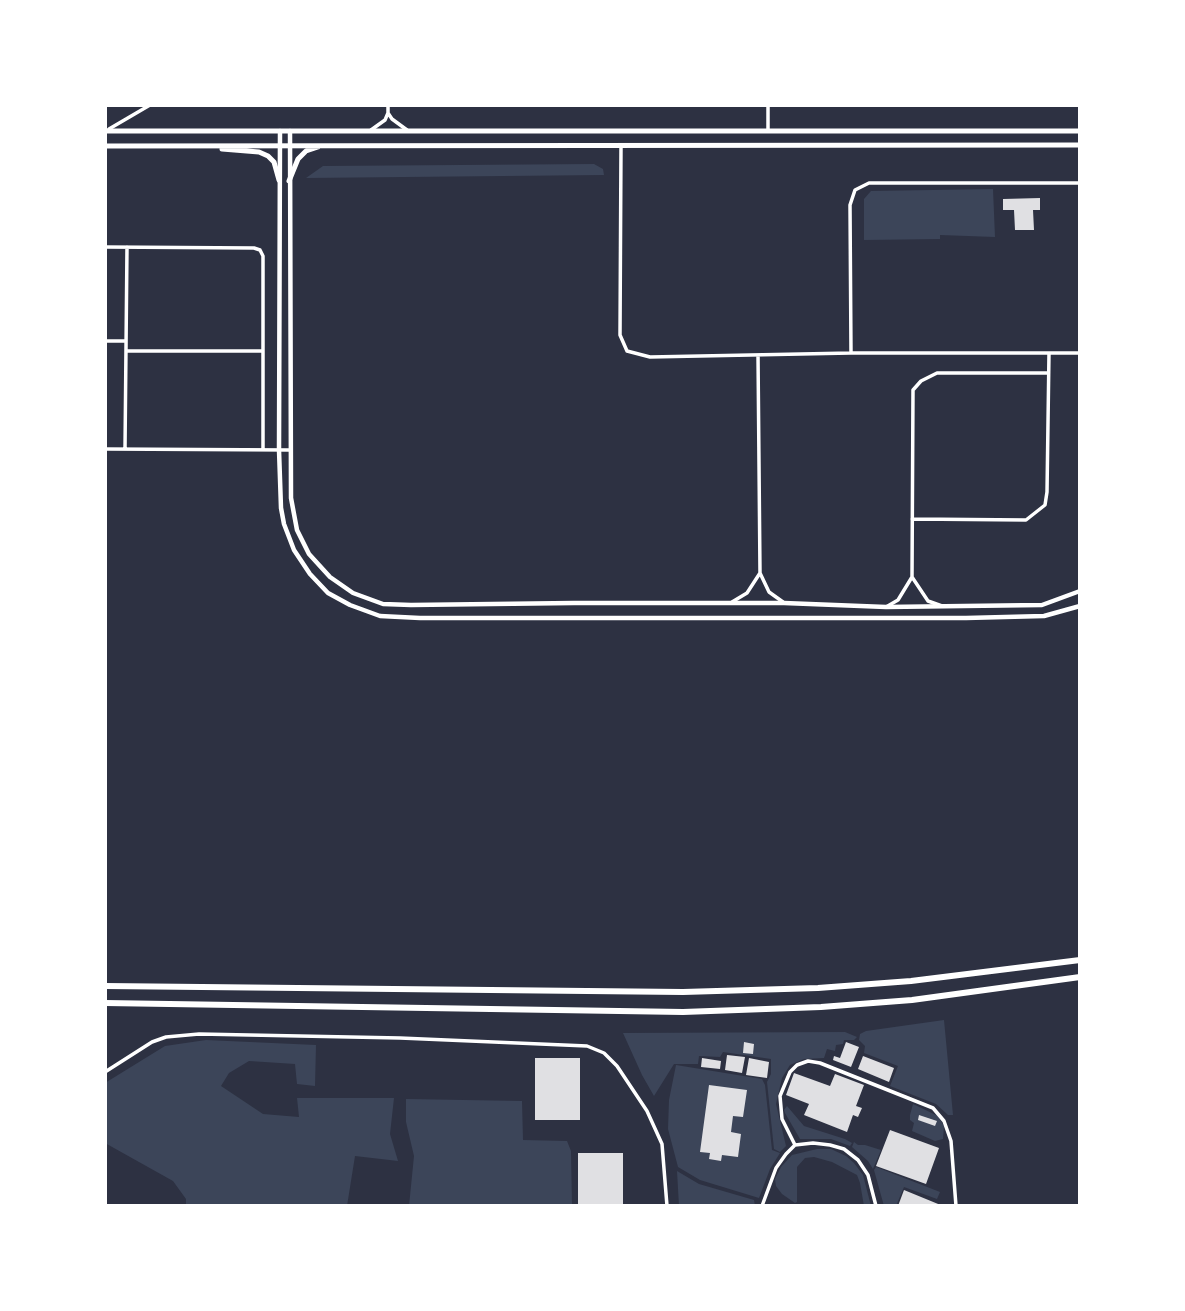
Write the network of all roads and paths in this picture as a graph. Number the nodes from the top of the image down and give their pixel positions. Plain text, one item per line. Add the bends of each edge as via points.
1 (388, 105) edge
2 (768, 105) edge
3 (148, 106) edge
4 (388, 113) junction
5 (409, 130) junction
6 (768, 130) junction
7 (106, 131) edge
8 (280, 131) junction
9 (290, 131) junction
10 (370, 131) junction
11 (1080, 131) edge
12 (328, 144) junction
13 (621, 144) junction
14 (280, 145) junction
15 (290, 145) junction
16 (1080, 145) edge
17 (105, 146) edge
18 (183, 147) junction
19 (279, 180) junction
20 (289, 181) junction
21 (1080, 183) edge
22 (105, 247) edge
23 (127, 247) junction
24 (105, 341) edge
25 (125, 341) junction
26 (126, 351) junction
27 (263, 351) junction
28 (851, 353) junction
29 (1049, 353) junction
30 (1080, 353) edge
31 (758, 355) junction
32 (1048, 373) junction
33 (105, 449) edge
34 (125, 449) junction
35 (263, 450) junction
36 (279, 450) junction
37 (290, 450) junction
38 (912, 519) junction
39 (760, 573) junction
40 (912, 577) junction
41 (1080, 591) edge
42 (784, 603) junction
43 (727, 604) junction
44 (942, 606) junction
45 (1080, 606) edge
46 (886, 607) junction
47 (1080, 960) edge
48 (1080, 977) edge
49 (105, 986) edge
50 (105, 1003) edge
51 (105, 1072) edge
52 (795, 1144) junction
53 (667, 1206) edge
54 (762, 1206) edge
55 (876, 1206) edge
56 (956, 1206) edge

1 - 4 street
2 - 6 street
3 - 7 street
4 - 5 street
4 - 10 street
5 - 6 main road
5 - 10 main road
6 - 11 main road
7 - 8 main road
8 - 9 main road
8 - 14 street
9 - 10 main road
9 - 15 street
12 - 13 main road
12 - 15 main road
12 - 20 main road via 301,155
13 - 16 main road
13 - 31 street via 620,335 627,351 650,357
14 - 15 main road
14 - 18 main road
14 - 19 street
15 - 20 street
17 - 18 main road
18 - 19 main road via 259,152 274,162
19 - 36 street
20 - 37 street
21 - 28 street via 869,183 855,190 850,205
22 - 23 street
23 - 25 street
23 - 27 street via 260,250
24 - 25 street
25 - 26 street
26 - 27 street
26 - 34 street
27 - 35 street
28 - 29 street
28 - 31 street
29 - 30 street
29 - 32 street
31 - 39 street
32 - 38 street via 937,373 921,381 913,390
32 - 38 street via 1045,505 1026,520
33 - 34 street
34 - 35 street
35 - 36 street
36 - 37 street
36 - 45 street via 281,508 294,550 328,593 380,616 966,618 1044,616
37 - 43 street via 291,498 297,530 309,554 330,577 383,604
38 - 40 street
39 - 42 street via 769,592
39 - 43 street via 747,593
40 - 44 street via 928,601
40 - 46 street via 898,600
41 - 44 street via 1042,604
42 - 43 street
42 - 46 street
44 - 46 street
47 - 49 highway via 911,981 696,992
48 - 50 highway via 912,1000 683,1012
51 - 53 street via 152,1042 199,1034 587,1046 604,1053 617,1066 647,1111 662,1144
52 - 54 street via 776,1168
52 - 55 street via 830,1145 849,1153 868,1174
52 - 56 street via 782,1119 780,1096 797,1065 820,1063 933,1108 951,1140

